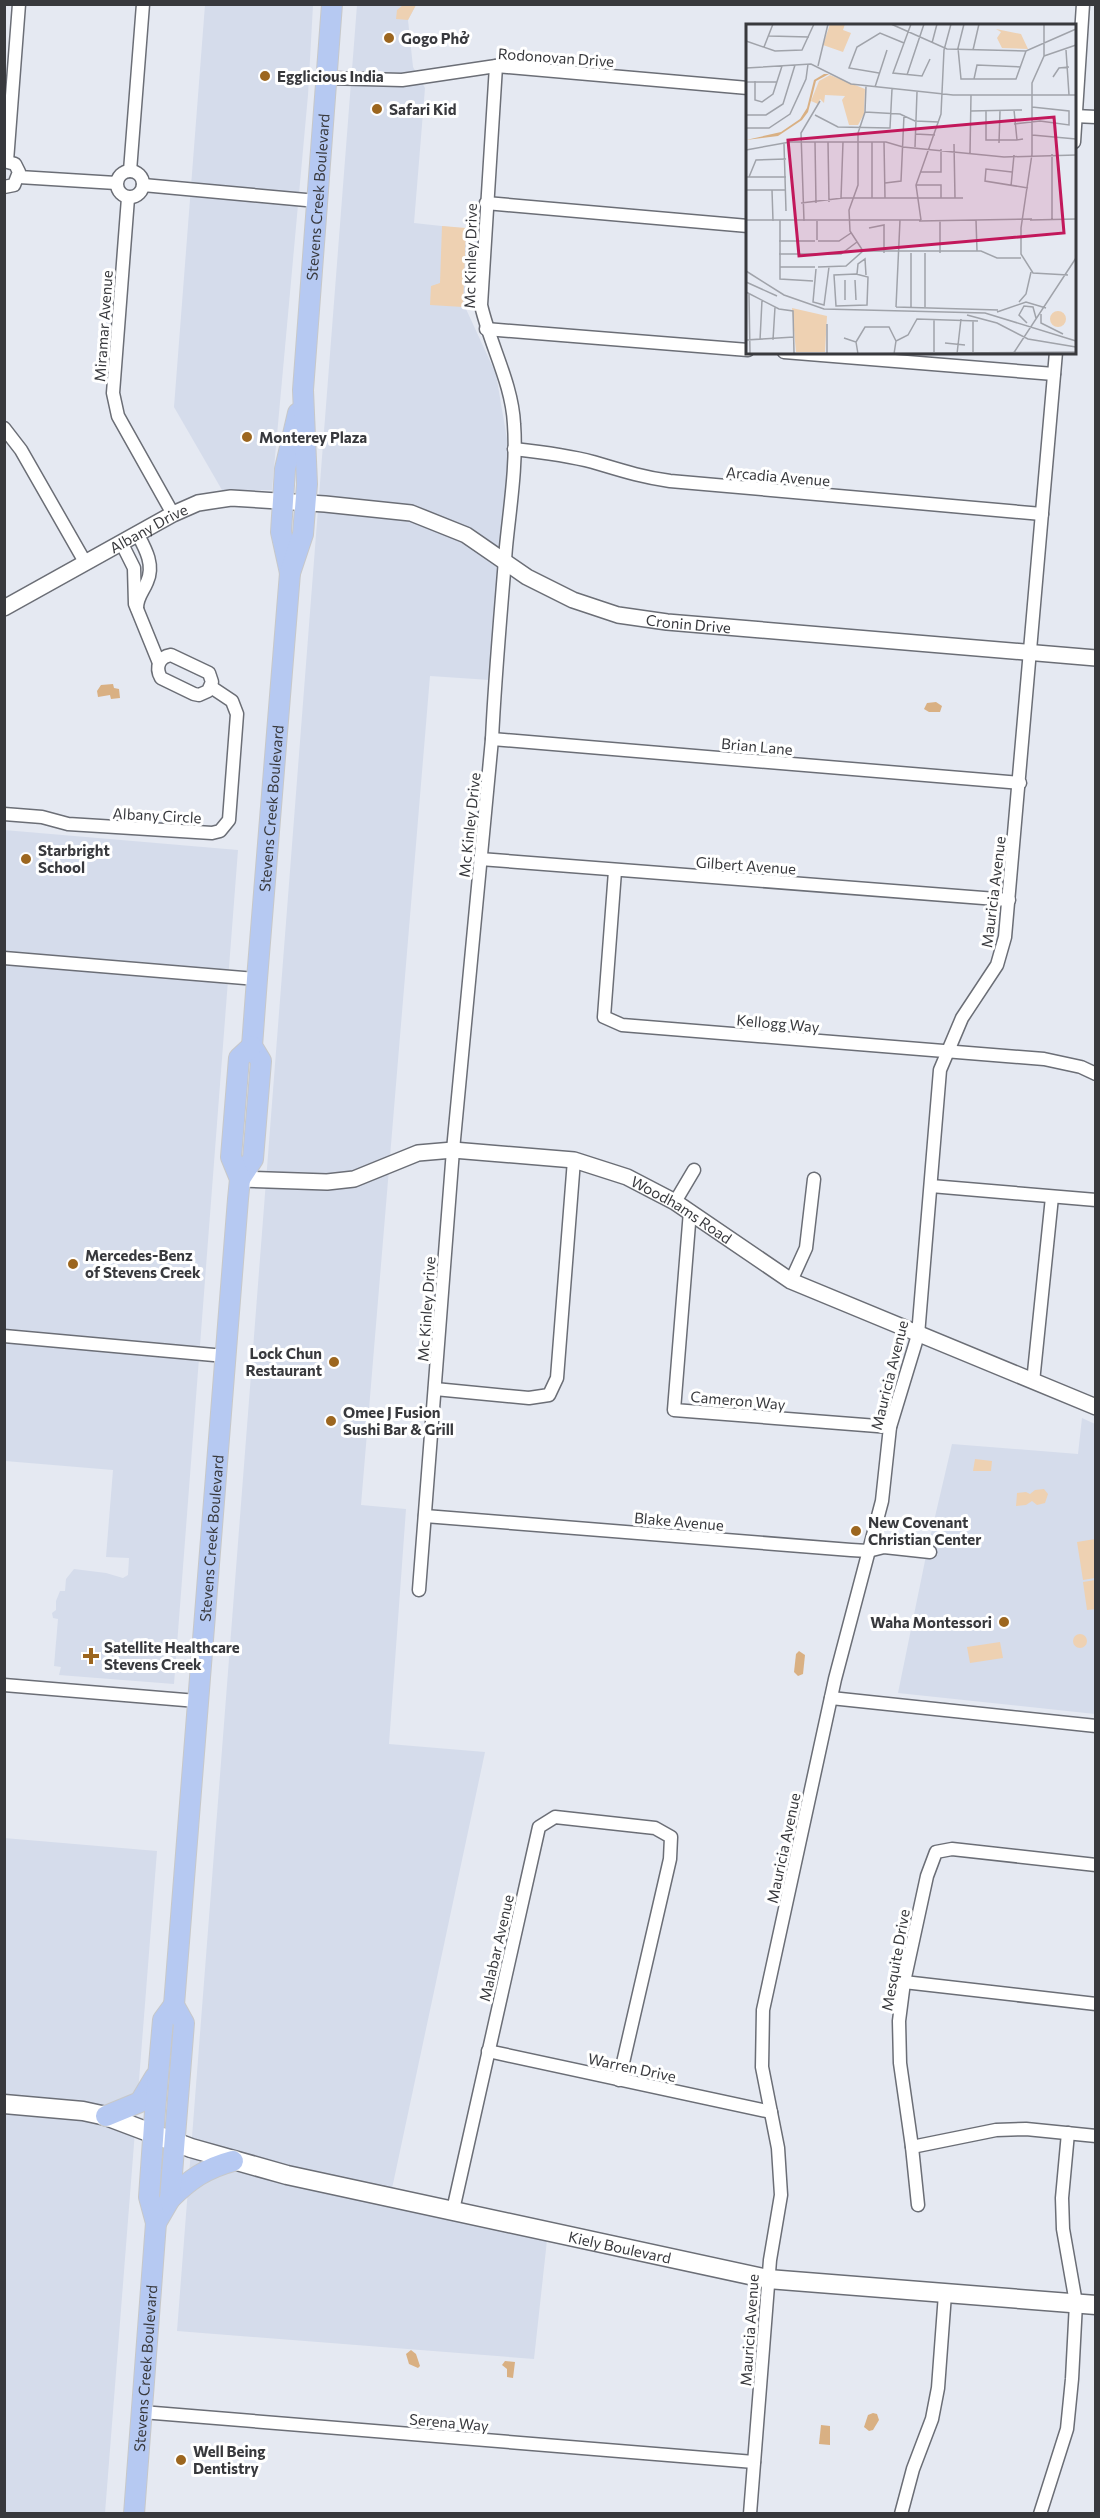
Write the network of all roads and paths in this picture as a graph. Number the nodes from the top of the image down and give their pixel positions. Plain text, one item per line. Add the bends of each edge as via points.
1 (19, 4) edge
2 (143, 4) edge
3 (332, 4) edge
4 (1083, 4) edge
5 (496, 66) junction
6 (327, 78) junction
7 (746, 88) edge
8 (1076, 116) edge
9 (1095, 117) edge
10 (6, 161) edge
11 (130, 171) junction
12 (19, 177) junction
13 (116, 183) junction
14 (143, 185) junction
15 (5, 187) edge
16 (4, 196) edge
17 (128, 198) junction
18 (317, 201) junction
19 (486, 203) junction
20 (746, 226) edge
21 (486, 329) junction
22 (746, 350) edge
23 (809, 354) edge
24 (1056, 354) edge
25 (1054, 374) junction
26 (303, 390) junction
27 (4, 428) edge
28 (514, 449) junction
29 (283, 501) junction
30 (305, 502) junction
31 (172, 513) junction
32 (1042, 514) junction
33 (137, 533) junction
34 (121, 542) junction
35 (85, 562) junction
36 (505, 563) junction
37 (290, 573) junction
38 (140, 584) junction
39 (4, 608) edge
40 (1030, 652) junction
41 (1095, 658) edge
42 (159, 663) junction
43 (211, 687) junction
44 (492, 739) junction
45 (1020, 783) junction
46 (4, 814) edge
47 (480, 859) junction
48 (615, 871) junction
49 (1009, 900) junction
50 (4, 958) edge
51 (257, 979) junction
52 (948, 1052) junction
53 (1095, 1074) edge
54 (453, 1150) junction
55 (574, 1160) junction
56 (694, 1170) dead end
57 (240, 1179) junction
58 (814, 1179) dead end
59 (931, 1186) junction
60 (1052, 1197) junction
61 (1095, 1200) edge
62 (675, 1203) junction
63 (690, 1211) junction
64 (791, 1281) junction
65 (918, 1335) junction
66 (4, 1336) edge
67 (225, 1356) junction
68 (1033, 1382) junction
69 (435, 1389) junction
70 (1095, 1407) edge
71 (890, 1427) junction
72 (425, 1516) junction
73 (868, 1551) junction
74 (930, 1552) dead end
75 (419, 1590) dead end
76 (4, 1685) edge
77 (831, 1698) junction
78 (198, 1701) junction
79 (1095, 1726) edge
80 (1095, 1865) edge
81 (904, 1982) junction
82 (1095, 2004) edge
83 (174, 2005) junction
84 (488, 2051) junction
85 (159, 2070) junction
86 (619, 2080) junction
87 (4, 2104) edge
88 (771, 2112) junction
89 (106, 2116) junction
90 (154, 2133) junction
91 (1068, 2133) junction
92 (1095, 2136) edge
93 (174, 2141) junction
94 (912, 2147) junction
95 (233, 2161) junction
96 (170, 2199) junction
97 (918, 2205) dead end
98 (453, 2210) junction
99 (156, 2223) junction
100 (768, 2279) junction
101 (945, 2294) junction
102 (1076, 2303) junction
103 (1095, 2305) edge
104 (142, 2412) junction
105 (754, 2462) junction
106 (134, 2514) edge
107 (750, 2514) edge
108 (901, 2514) edge
109 (1040, 2514) edge

1 - 10 street
2 - 11 street
3 - 6 main road, Stevens Creek Boulevard
4 - 8 street
5 - 6 street, Rodonovan Drive via 402,80
5 - 7 street, Rodonovan Drive
5 - 19 street, Mc Kinley Drive
6 - 18 main road, Stevens Creek Boulevard
8 - 9 street
10 - 12 street via 15,164
11 - 13 street via 121,174
11 - 14 street via 140,176
12 - 13 street
12 - 15 street via 14,185
13 - 17 street via 118,192
14 - 17 street via 137,195
14 - 18 street
15 - 16 street
17 - 31 street, Miramar Avenue via 113,393 118,416
18 - 26 main road, Stevens Creek Boulevard
19 - 20 street
19 - 21 street, Mc Kinley Drive via 481,305
21 - 22 street
21 - 28 street, Mc Kinley Drive via 510,394
23 - 25 street
24 - 25 street, Mauricia Avenue
25 - 32 street, Mauricia Avenue
26 - 29 main road, Stevens Creek Boulevard via 285,469
26 - 30 main road, Stevens Creek Boulevard via 308,471
27 - 35 street via 21,450
28 - 32 street, Arcadia Avenue via 553,453 649,479
28 - 36 street, Mc Kinley Drive
29 - 30 street, Albany Drive
29 - 31 street, Albany Drive via 231,498
29 - 37 main road, Stevens Creek Boulevard via 281,532
30 - 36 street, Cronin Drive via 411,513 466,535
30 - 37 main road, Stevens Creek Boulevard via 303,534
31 - 33 street, Albany Drive
32 - 40 street, Mauricia Avenue
33 - 34 street, Albany Drive
33 - 38 street via 148,555 150,576
34 - 35 street, Albany Drive
34 - 38 street
35 - 39 street, Albany Drive
36 - 40 street, Cronin Drive via 573,600 618,615
36 - 44 street, Mc Kinley Drive
37 - 51 main road, Stevens Creek Boulevard
38 - 42 street via 133,597
40 - 41 street, Cronin Drive
40 - 45 street, Mauricia Avenue
42 - 43 street, Albany Circle via 171,655 195,665 212,677
42 - 43 street via 158,673 165,681 199,695
43 - 46 street, Albany Circle via 232,701 237,714 229,820 220,831 135,830
44 - 45 street, Brian Lane
44 - 47 street, Mc Kinley Drive
45 - 49 street, Mauricia Avenue
47 - 48 street, Gilbert Avenue
47 - 54 street, Mc Kinley Drive
48 - 49 street, Gilbert Avenue
48 - 52 street, Kellogg Way via 604,1017 622,1026
49 - 52 street, Mauricia Avenue via 997,965 962,1018
50 - 51 street
51 - 57 main road, Stevens Creek Boulevard via 252,1046 239,1058 231,1157
52 - 53 street, Kellogg Way via 1044,1059
52 - 59 street, Mauricia Avenue via 940,1070
54 - 55 street, Woodhams Road
54 - 57 street, Woodhams Road via 418,1152 354,1179
54 - 69 street, Mc Kinley Drive
55 - 62 street, Woodhams Road via 627,1177
55 - 69 street via 557,1378 549,1395 530,1398
56 - 62 street
57 - 67 main road, Stevens Creek Boulevard
58 - 64 street via 806,1248
59 - 60 street
59 - 65 street, Mauricia Avenue
60 - 61 street
60 - 68 street
62 - 63 street, Woodhams Road
63 - 64 street, Woodhams Road
63 - 71 street, Cameron Way via 674,1410
64 - 65 street, Woodhams Road
65 - 68 street, Woodhams Road
65 - 71 street, Mauricia Avenue
66 - 67 street
67 - 78 main road, Stevens Creek Boulevard
68 - 70 street, Woodhams Road
69 - 72 street, Mc Kinley Drive
71 - 73 street, Mauricia Avenue via 882,1501
72 - 73 street, Blake Avenue
72 - 75 street, Mc Kinley Drive
73 - 74 street, Blake Avenue via 884,1547
73 - 77 street, Mauricia Avenue
76 - 78 street
77 - 79 street
77 - 88 street, Mauricia Avenue via 763,2010 762,2067
78 - 83 main road, Stevens Creek Boulevard
80 - 81 street, Mesquite Drive via 952,1850 936,1852 927,1876
81 - 82 street
81 - 94 street, Mesquite Drive via 899,2020 900,2062
83 - 85 main road, Stevens Creek Boulevard via 163,2020
83 - 93 main road, Stevens Creek Boulevard via 183,2023
84 - 86 street, Warren Drive
84 - 86 street, Malabar Avenue via 539,1827 555,1817 655,1828 671,1837 669,1859
84 - 98 street, Malabar Avenue
85 - 89 main road via 140,2102
85 - 90 main road, Stevens Creek Boulevard
86 - 88 street, Warren Drive
87 - 89 main road, Kiely Boulevard
88 - 100 street, Mauricia Avenue via 781,2195
89 - 90 main road, Kiely Boulevard
90 - 93 main road, Kiely Boulevard
90 - 99 main road, Stevens Creek Boulevard via 149,2197
91 - 92 street
91 - 94 street via 996,2130
91 - 102 street via 1062,2198
93 - 95 main road, Kiely Boulevard
93 - 96 main road, Stevens Creek Boulevard
94 - 97 street, Mesquite Drive
95 - 96 main road via 190,2179
95 - 98 main road, Kiely Boulevard
96 - 99 main road, Stevens Creek Boulevard
98 - 100 main road, Kiely Boulevard
99 - 104 main road, Stevens Creek Boulevard
100 - 101 main road, Kiely Boulevard
100 - 105 street, Mauricia Avenue
101 - 102 main road, Kiely Boulevard
101 - 108 street via 932,2419
102 - 103 main road, Kiely Boulevard
102 - 109 street via 1066,2429
104 - 105 street, Serena Way
104 - 106 main road, Stevens Creek Boulevard
105 - 107 street, Mauricia Avenue

